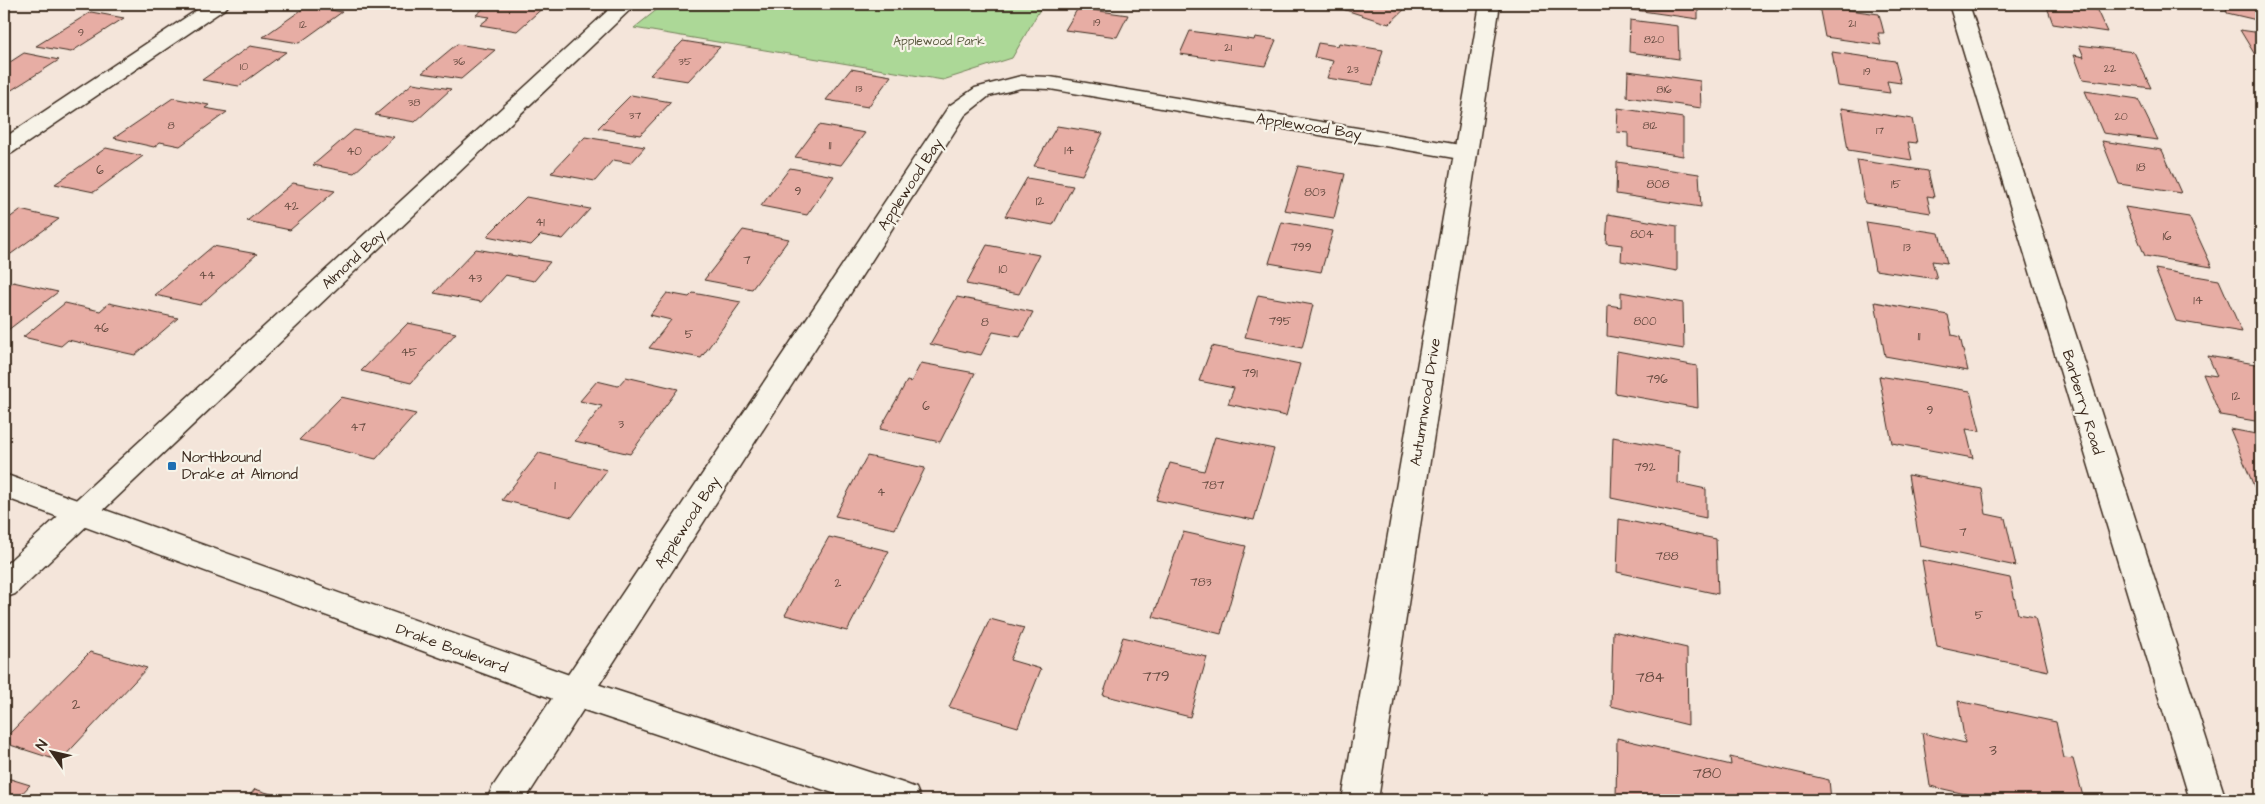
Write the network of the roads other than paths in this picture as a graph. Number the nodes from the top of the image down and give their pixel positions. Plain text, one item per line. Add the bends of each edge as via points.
1 (219, 4) edge
2 (626, 4) edge
3 (1490, 4) edge
4 (1959, 4) edge
5 (4, 148) edge
6 (1466, 153) junction
7 (4, 485) edge
8 (79, 514) junction
9 (4, 585) edge
10 (575, 692) junction
11 (505, 800) edge
12 (903, 800) edge
13 (1360, 800) edge
14 (2208, 800) edge

1 - 5 street
2 - 8 street, Almond Bay
3 - 6 street, Autumnwood Drive
4 - 14 street, Barberry Road
6 - 10 street, Applewood Bay via 1050,83 1020,82 982,92 957,111
6 - 13 street, Autumnwood Drive
7 - 8 street, Drake Boulevard
8 - 9 street, Almond Bay
8 - 10 street, Drake Boulevard
10 - 11 street, Applewood Bay
10 - 12 street, Drake Boulevard

